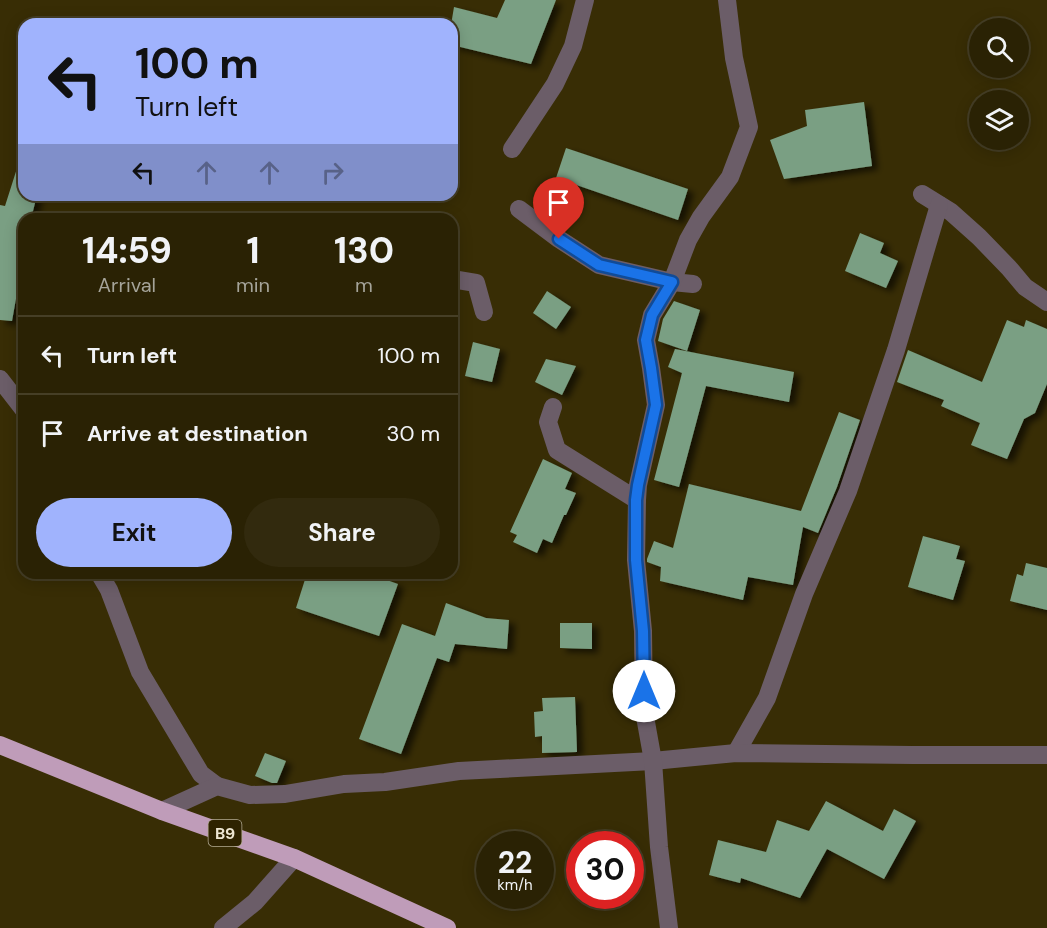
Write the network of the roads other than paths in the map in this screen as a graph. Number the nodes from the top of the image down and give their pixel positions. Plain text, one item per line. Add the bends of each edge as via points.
1 (585, 0) edge
2 (726, 0) edge
3 (512, 149) dead end
4 (922, 194) dead end
5 (939, 205) junction
6 (519, 208) dead end
7 (458, 280) edge
8 (672, 282) junction
9 (693, 285) dead end
10 (1047, 302) edge
11 (484, 312) dead end
12 (0, 379) edge
13 (18, 402) edge
14 (553, 408) dead end
15 (636, 500) junction
16 (103, 579) edge
17 (0, 745) edge
18 (736, 753) junction
19 (1047, 755) edge
20 (653, 760) junction
21 (218, 786) junction
22 (162, 811) junction
23 (294, 858) junction
24 (223, 928) edge
25 (447, 928) edge
26 (669, 928) edge

1 - 3 street via 573,46 555,84
2 - 8 street via 749,127 730,177 688,240
4 - 5 street
5 - 10 street via 979,237 1025,287
5 - 18 street via 848,491 804,594 767,698
6 - 8 street via 599,265
7 - 11 street via 476,283
8 - 9 street
8 - 15 street via 652,315 646,340 656,405
12 - 13 street
14 - 15 street via 548,422 557,450
15 - 20 street via 644,711
16 - 21 street via 140,672 201,774
17 - 22 highway, B9
18 - 19 street
18 - 20 street
20 - 21 street via 459,771 285,794 250,795
20 - 26 street
21 - 22 street
22 - 23 highway, B9
23 - 24 street via 255,902
23 - 25 highway, B9

